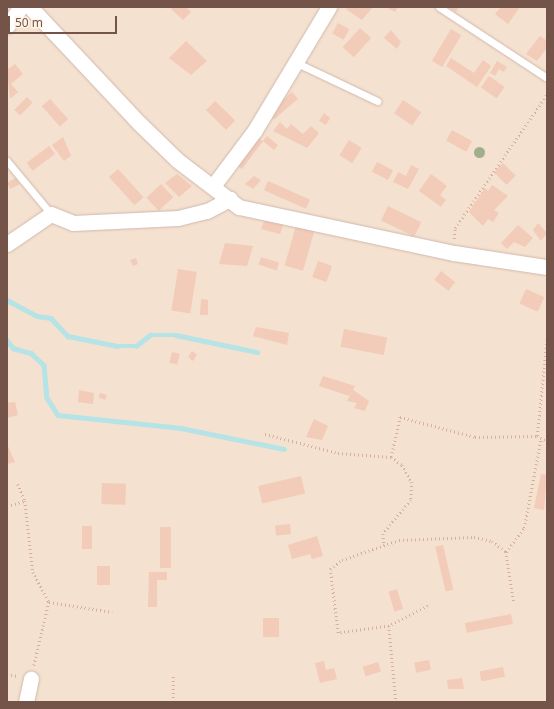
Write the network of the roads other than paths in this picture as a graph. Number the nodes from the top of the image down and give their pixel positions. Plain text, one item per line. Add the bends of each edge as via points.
1 (21, 7) edge
2 (30, 7) edge
3 (330, 7) edge
4 (439, 7) edge
5 (7, 26) edge
6 (297, 63) junction
7 (547, 78) edge
8 (377, 101) dead end
9 (7, 161) edge
10 (213, 186) junction
11 (230, 199) junction
12 (51, 214) junction
13 (7, 244) edge
14 (547, 267) edge
15 (31, 679) road end
16 (26, 702) edge

1 - 5 street
2 - 10 street via 139,123 177,160
3 - 6 street
4 - 7 lane
6 - 8 lane
6 - 10 street via 255,130
9 - 12 lane
10 - 11 street
11 - 12 street via 206,211 170,218 73,223
11 - 14 street via 239,207 454,253
12 - 13 street
15 - 16 street

